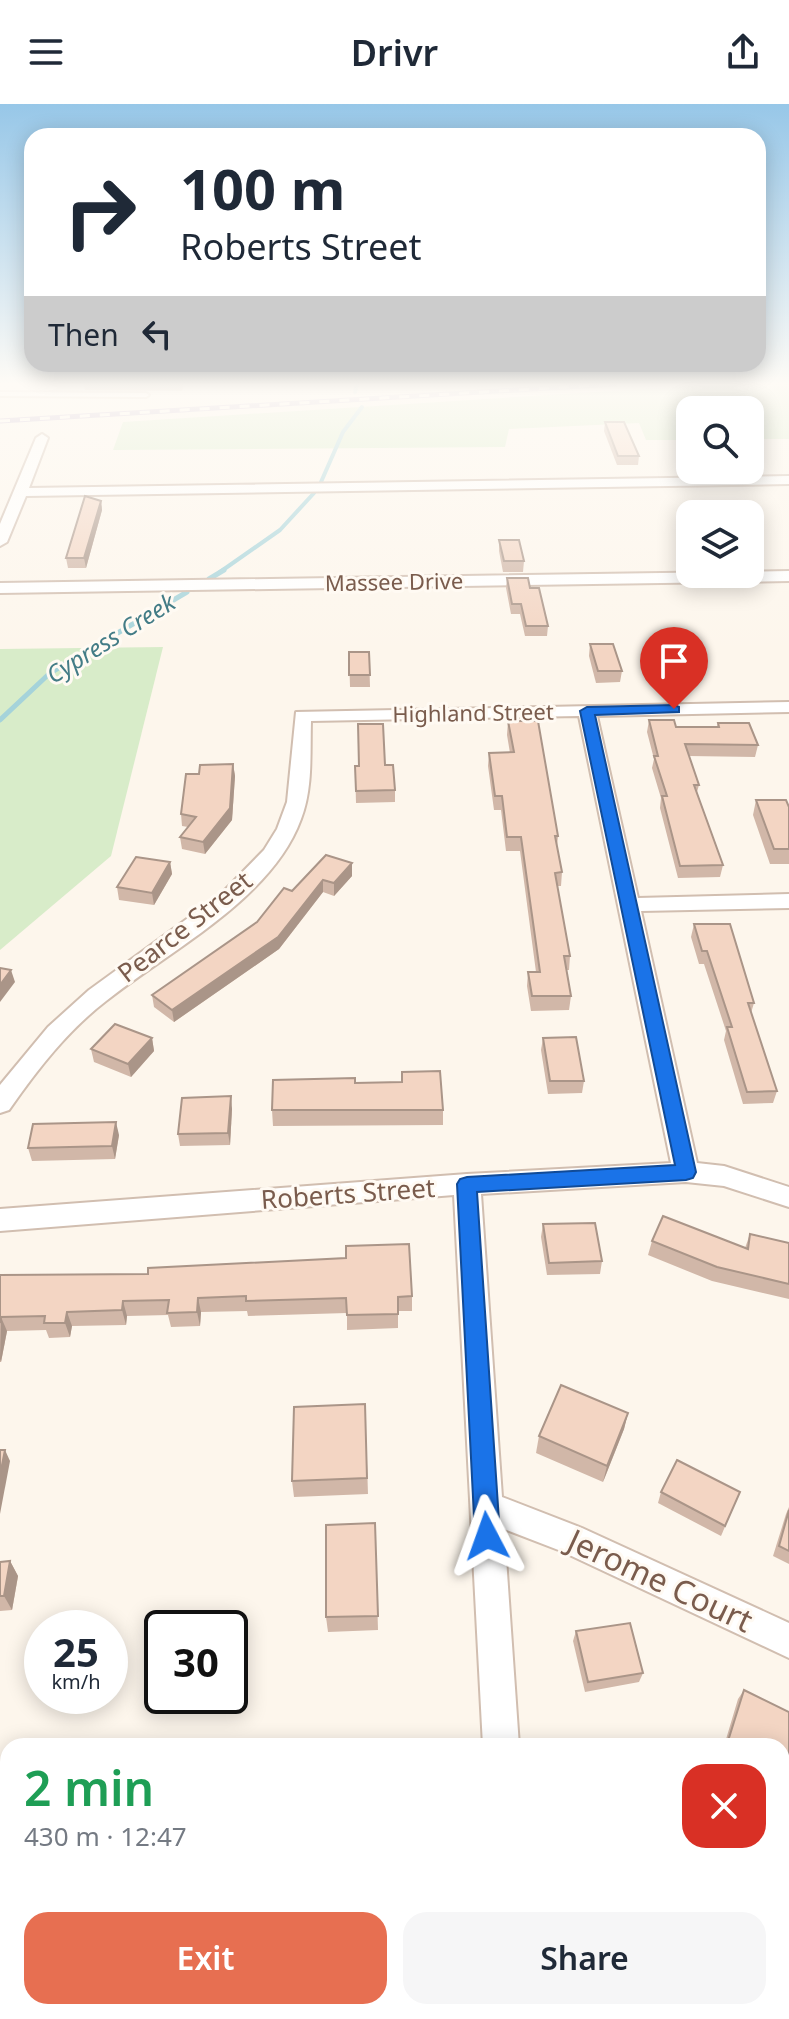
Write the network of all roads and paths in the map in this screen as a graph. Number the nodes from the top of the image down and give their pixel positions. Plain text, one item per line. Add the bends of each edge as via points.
1 (28, 473) edge
2 (789, 480) edge
3 (20, 492) junction
4 (0, 542) edge
5 (789, 576) edge
6 (0, 588) edge
7 (789, 707) edge
8 (587, 711) junction
9 (302, 716) joint
10 (789, 901) edge
11 (629, 905) junction
12 (0, 1104) edge
13 (686, 1172) junction
14 (467, 1184) junction
15 (789, 1197) edge
16 (0, 1220) edge
17 (485, 1506) junction
18 (789, 1641) edge
19 (500, 1738) edge

1 - 3 street
2 - 3 street
3 - 4 street
5 - 6 street, Massee Drive
7 - 8 street, Highland Street
8 - 9 street, Highland Street
8 - 11 street
9 - 12 street, Pearce Street via 296,807 272,854 230,896 60,1028
10 - 11 street
11 - 13 street
13 - 14 street, Roberts Street
13 - 15 street, Roberts Street via 724,1176
14 - 16 street, Roberts Street
14 - 17 street
17 - 18 street, Jerome Court via 571,1539
17 - 19 street

